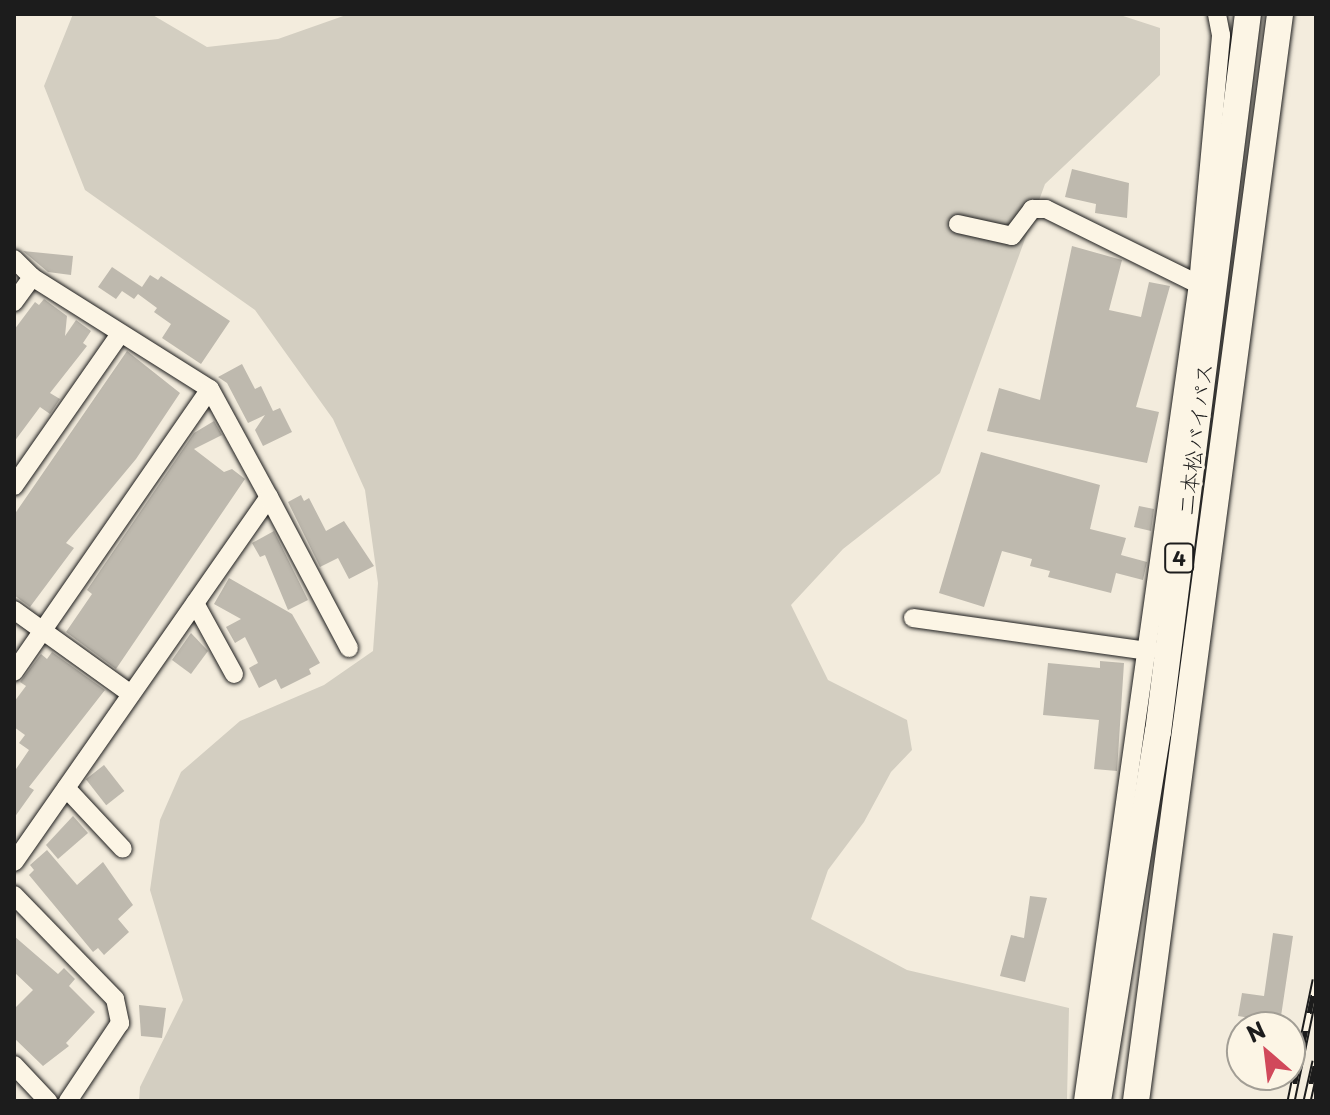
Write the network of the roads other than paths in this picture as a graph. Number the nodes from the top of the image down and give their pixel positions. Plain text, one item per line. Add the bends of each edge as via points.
1 (1217, 14) edge
2 (1248, 14) edge
3 (1280, 14) edge
4 (958, 224) dead end
5 (14, 259) edge
6 (32, 277) junction
7 (1198, 284) junction
8 (14, 302) edge
9 (120, 334) junction
10 (210, 389) junction
11 (14, 486) edge
12 (269, 497) junction
13 (195, 603) junction
14 (14, 610) edge
15 (913, 618) dead end
16 (42, 631) junction
17 (349, 648) dead end
18 (1149, 651) junction
19 (14, 672) edge
20 (234, 674) dead end
21 (131, 694) junction
22 (66, 788) junction
23 (123, 849) dead end
24 (14, 862) edge
25 (14, 895) edge
26 (14, 1065) edge
27 (48, 1101) edge
28 (68, 1101) edge
29 (1083, 1101) edge
30 (1098, 1101) edge
31 (1136, 1101) edge

1 - 7 street via 1221,35
2 - 30 highway, 二本松バイパス / 4 via 1158,732
3 - 31 highway, 二本松バイパス / 4
4 - 7 street via 1012,236 1032,209 1046,209
5 - 6 street
6 - 8 street
6 - 9 street
7 - 18 street
9 - 10 street
9 - 11 street
10 - 12 street
10 - 16 street
12 - 13 street
12 - 17 street
13 - 20 street
13 - 21 street
14 - 16 street
15 - 18 street
16 - 19 street
16 - 21 street
18 - 29 street
21 - 22 street
22 - 23 street
22 - 24 street
25 - 28 street via 115,999 120,1023
26 - 27 street

